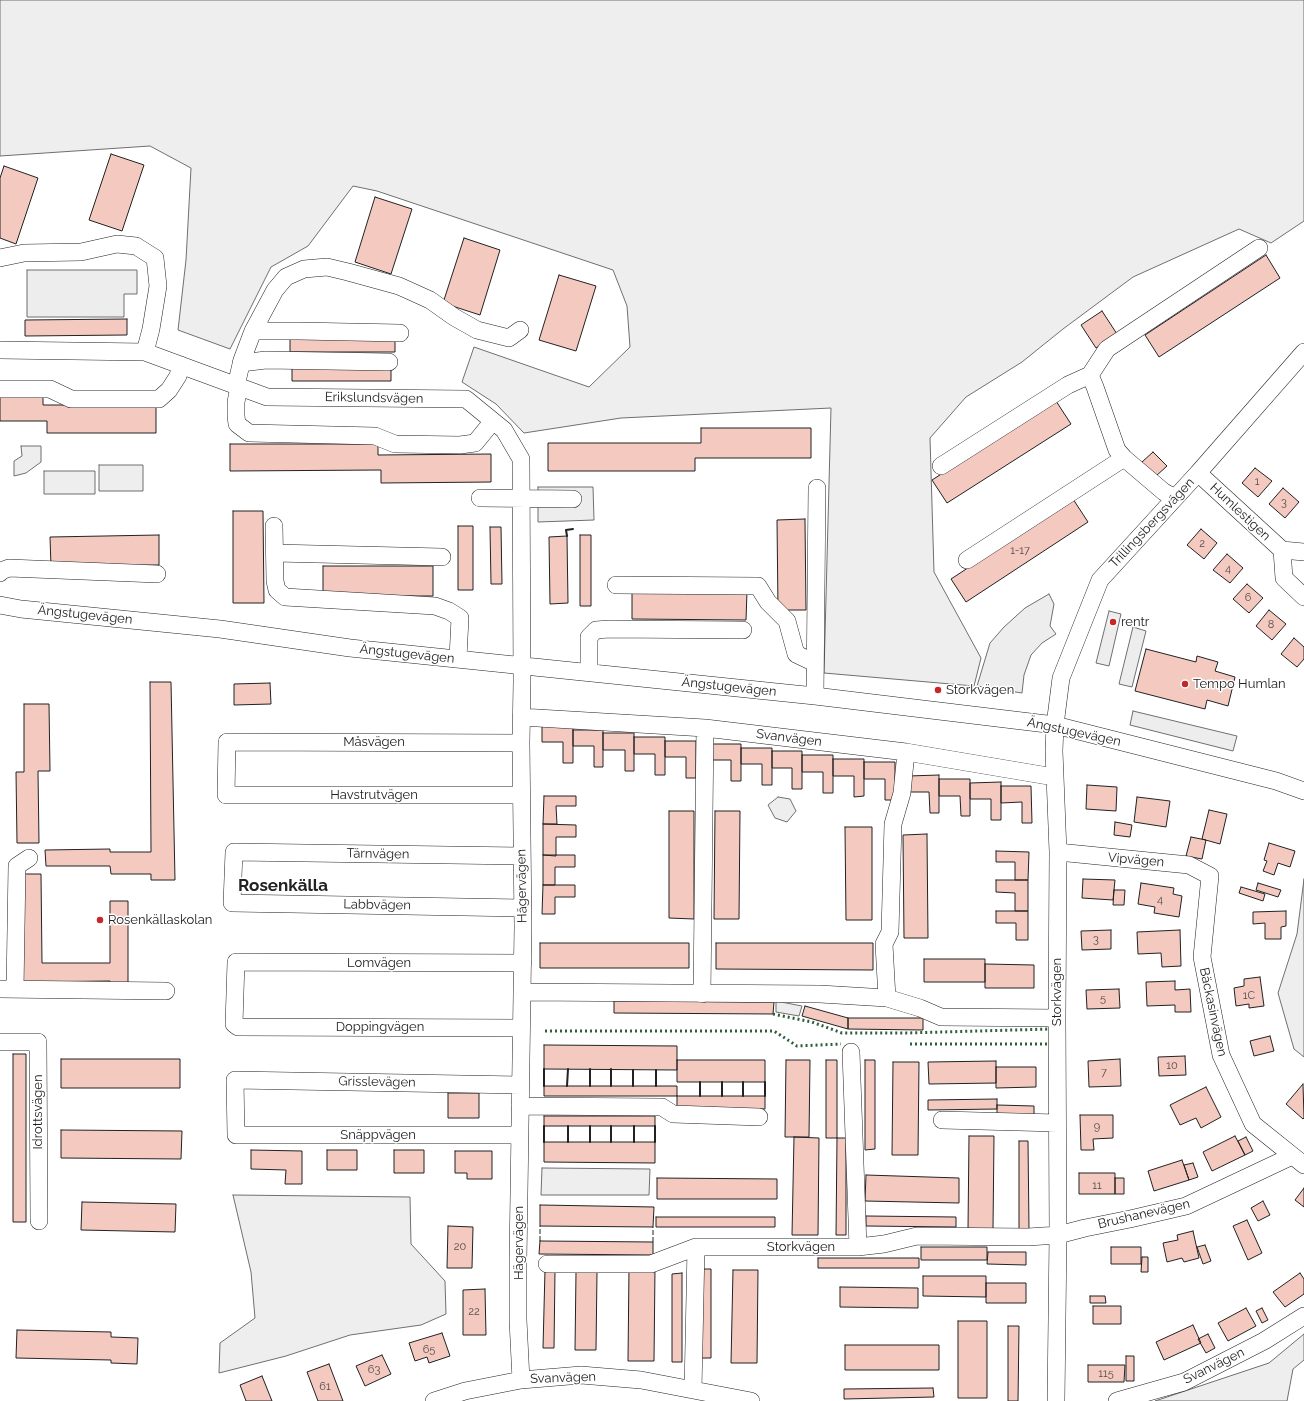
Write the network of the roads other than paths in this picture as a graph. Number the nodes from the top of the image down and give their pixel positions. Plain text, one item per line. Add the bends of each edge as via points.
1 (1259, 248) dead end
2 (0, 258) edge
3 (520, 330) dead end
4 (253, 331) junction
5 (400, 333) dead end
6 (0, 350) edge
7 (145, 352) junction
8 (1304, 352) edge
9 (389, 362) dead end
10 (241, 363) junction
11 (181, 365) junction
12 (1090, 375) junction
13 (237, 386) junction
14 (0, 389) edge
15 (493, 421) junction
16 (1124, 458) junction
17 (942, 466) dead end
18 (1198, 473) junction
19 (816, 488) dead end
20 (480, 498) dead end
21 (522, 498) junction
22 (1175, 498) junction
23 (573, 499) dead end
24 (274, 526) dead end
25 (1282, 550) junction
26 (1304, 552) edge
27 (275, 553) junction
28 (442, 557) dead end
29 (967, 560) dead end
30 (0, 573) edge
31 (157, 574) dead end
32 (616, 585) dead end
33 (1304, 597) edge
34 (0, 605) edge
35 (743, 630) dead end
36 (458, 658) junction
37 (815, 663) junction
38 (522, 666) junction
39 (589, 672) junction
40 (815, 696) junction
41 (521, 717) junction
42 (1055, 725) junction
43 (705, 728) junction
44 (521, 743) junction
45 (906, 752) junction
46 (1054, 777) junction
47 (1304, 792) edge
48 (521, 795) junction
49 (226, 796) joint
50 (1058, 852) junction
51 (522, 856) junction
52 (29, 858) dead end
53 (1210, 876) joint
54 (232, 903) joint
55 (522, 908) junction
56 (523, 963) junction
57 (8, 989) edge
58 (166, 991) dead end
59 (522, 992) junction
60 (702, 994) junction
61 (887, 998) junction
62 (1056, 1018) junction
63 (238, 1027) joint
64 (521, 1028) junction
65 (0, 1042) edge
66 (851, 1052) dead end
67 (520, 1085) junction
68 (520, 1106) junction
69 (759, 1117) dead end
70 (942, 1120) dead end
71 (1057, 1123) junction
72 (236, 1135) joint
73 (519, 1135) junction
74 (1298, 1160) edge
75 (38, 1221) dead end
76 (1058, 1235) junction
77 (696, 1246) junction
78 (858, 1246) junction
79 (547, 1264) dead end
80 (1304, 1316) edge
81 (521, 1380) junction
82 (693, 1390) junction
83 (434, 1401) edge
84 (751, 1401) edge
85 (1056, 1401) edge
86 (1117, 1401) edge

1 - 12 street via 1107,349
2 - 7 street via 24,253 81,252 117,244 136,246 155,258 158,286 152,329
3 - 4 street via 509,338 477,330 430,300 399,286 327,268 304,269 286,277 275,290
4 - 5 street
4 - 10 street
6 - 7 street, Erikslundsvägen
7 - 11 street, Erikslundsvägen
8 - 18 street, Trillingsbergsvägen
9 - 10 street via 266,360
10 - 13 street
11 - 13 street, Erikslundsvägen
11 - 14 street via 178,376 169,390 159,399 71,400 50,390
12 - 16 street via 1117,450
12 - 17 street via 1068,385
13 - 15 street, Erikslundsvägen via 266,397 466,400
13 - 15 street via 237,424 249,433 375,436 395,444 460,445 475,443
15 - 21 street, Erikslundsvägen via 504,430 522,459
16 - 22 street via 1164,492
16 - 29 street
18 - 22 street, Trillingsbergsvägen
18 - 25 street, Humlestigen
19 - 37 street
20 - 21 street
21 - 23 street
21 - 38 street, Erikslundsvägen
22 - 42 street, Trillingsbergsvägen via 1100,580 1062,678
24 - 27 street
25 - 26 street, Humlestigen
25 - 33 street, Humlestigen via 1284,578
27 - 28 street
27 - 36 street via 277,590 285,597 435,606 449,611 460,618
30 - 31 street via 9,568
32 - 37 street via 758,586 768,602 787,621 796,654
34 - 36 street, Ängstugevägen via 220,629 350,648
35 - 39 street via 596,630 589,637
36 - 38 street, Ängstugevägen
37 - 40 street
38 - 39 street, Ängstugevägen
38 - 41 street, Hägervägen
39 - 40 street, Ängstugevägen
40 - 42 street, Ängstugevägen
41 - 43 street, Svanvägen
41 - 44 street, Hägervägen
42 - 46 street, Storkvägen
42 - 47 street, Ängstugevägen via 1276,781
43 - 45 street, Svanvägen
43 - 60 street
44 - 48 street, Hägervägen
44 - 49 street, Måsvägen via 227,742
45 - 46 street, Svanvägen
45 - 61 street via 902,793 893,824 890,932 884,944
46 - 50 street, Storkvägen
48 - 49 street, Havstrutvägen
48 - 51 street, Hägervägen
50 - 53 street, Vipvägen via 1189,865
50 - 62 street, Storkvägen
51 - 54 street, Tärnvägen via 234,852
51 - 55 street, Hägervägen
52 - 57 street via 17,866
53 - 74 street, Bäckasinvägen via 1202,958 1221,1055 1253,1124
54 - 55 street, Labbvägen
55 - 56 street, Hägervägen
56 - 59 street, Hägervägen
56 - 63 street, Lomvägen via 236,962 234,1024
57 - 58 street
59 - 60 street
59 - 64 street, Hägervägen
60 - 61 street via 820,994
61 - 62 street via 941,1017
62 - 71 street, Storkvägen
63 - 64 street, Doppingvägen
64 - 67 street, Hägervägen
65 - 75 street, Idrottsvägen via 38,1042
66 - 78 street
67 - 68 street, Hägervägen
67 - 72 street, Grisslevägen via 235,1080
68 - 69 street via 662,1107 673,1114
68 - 73 street, Hägervägen
70 - 71 street
71 - 76 street, Storkvägen
72 - 73 street, Snäppvägen
73 - 81 street, Hägervägen via 518,1306
74 - 76 street, Brushanevägen via 1186,1206
76 - 78 street, Storkvägen via 1028,1238 917,1236 884,1244
76 - 85 street, Storkvägen
77 - 78 street, Storkvägen
77 - 79 street, Storkvägen via 651,1264
77 - 82 street
80 - 86 street, Svanvägen via 1264,1341 1184,1382
81 - 82 street, Svanvägen via 581,1375 641,1380
81 - 83 street, Svanvägen via 465,1391
82 - 84 street, Svanvägen

